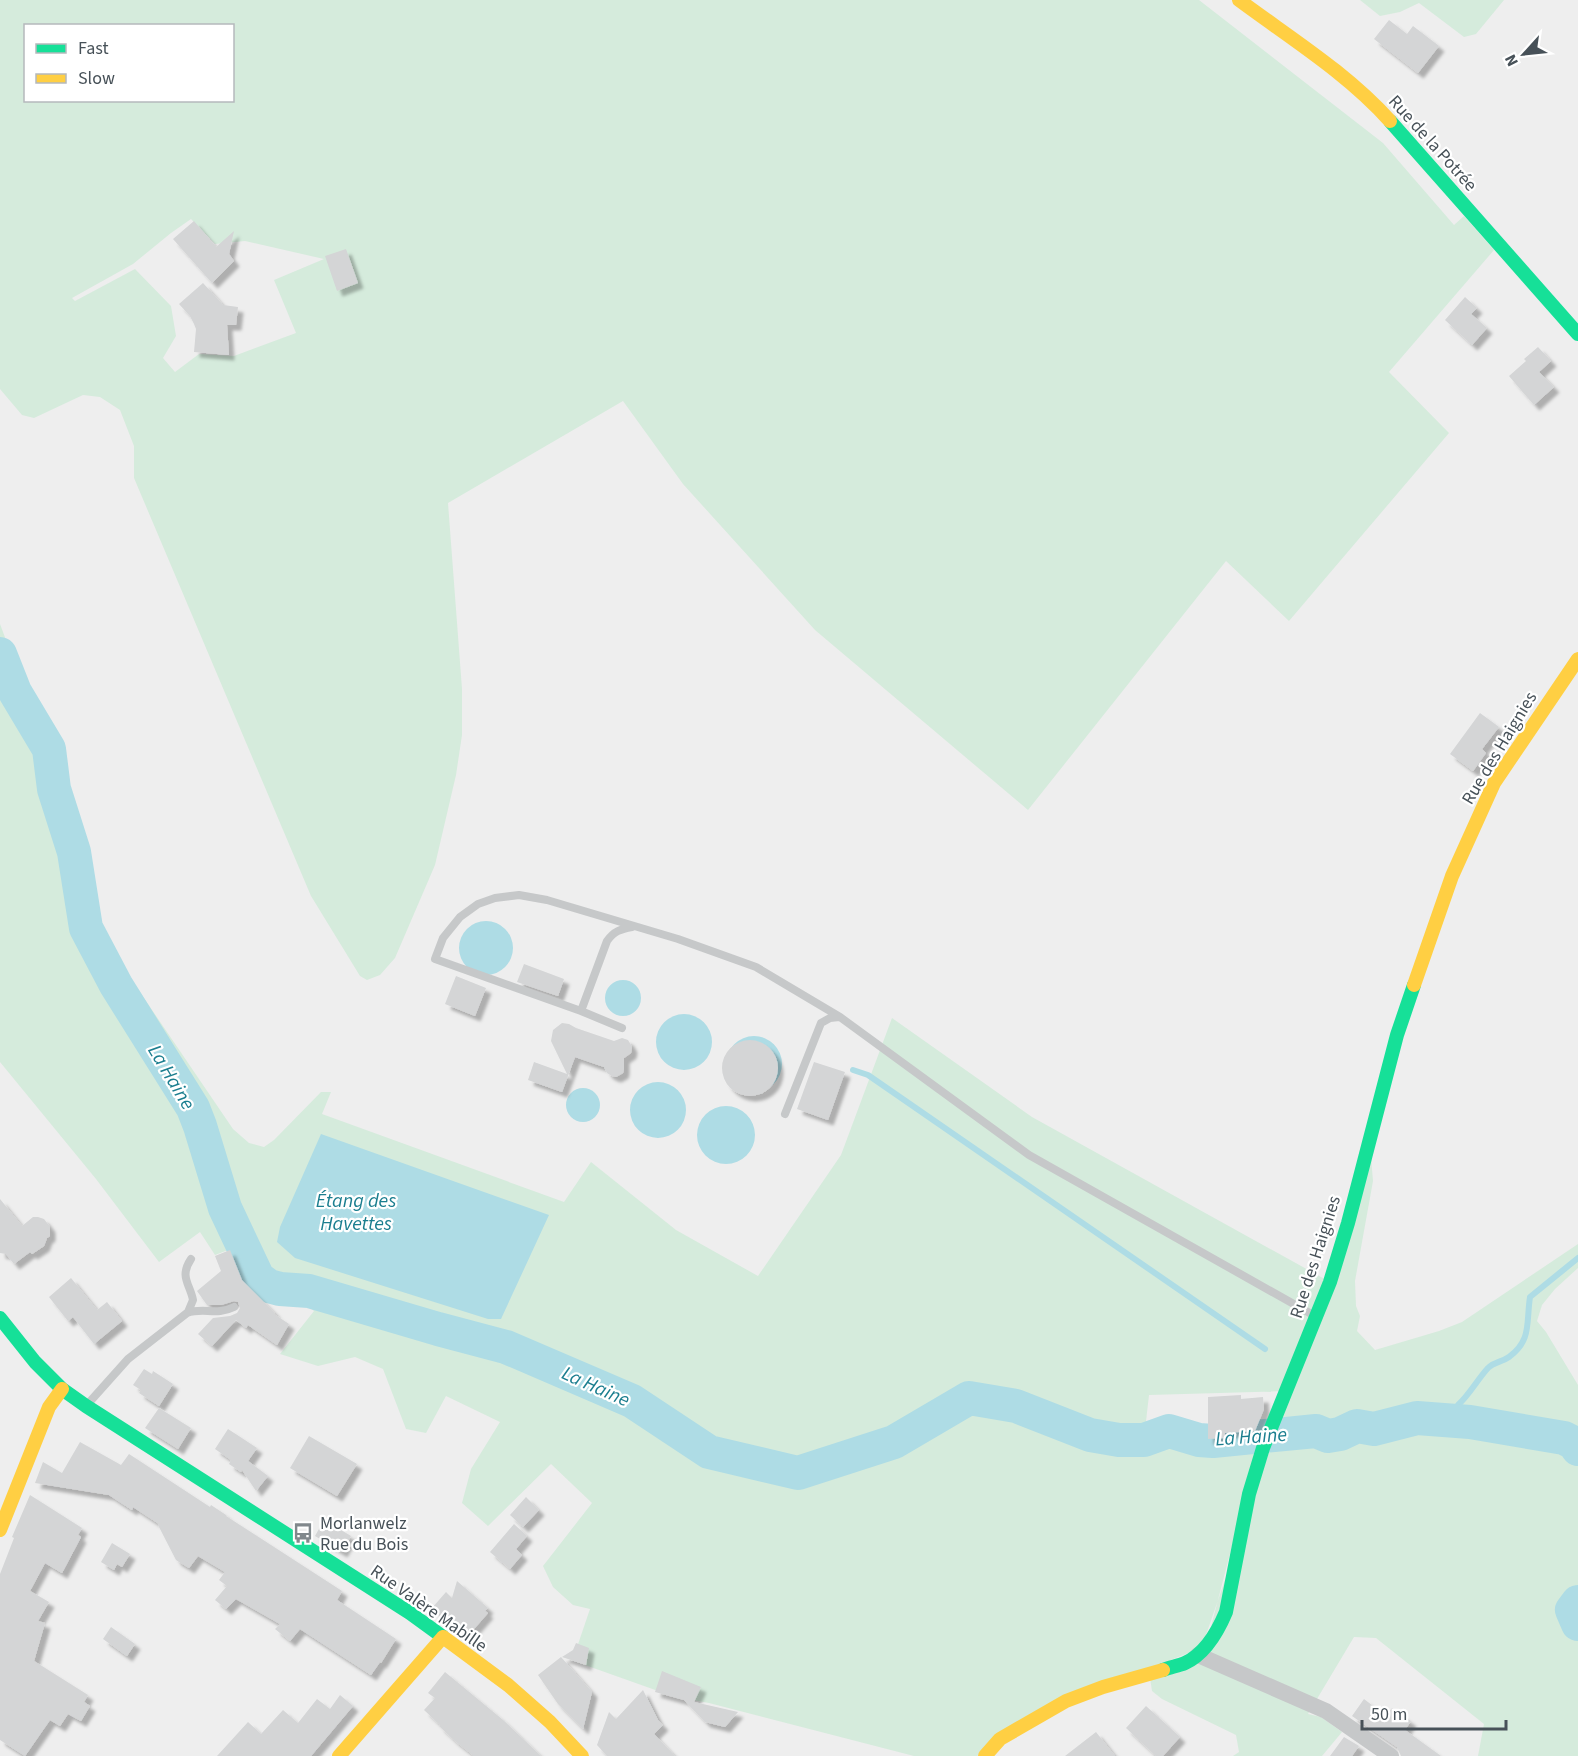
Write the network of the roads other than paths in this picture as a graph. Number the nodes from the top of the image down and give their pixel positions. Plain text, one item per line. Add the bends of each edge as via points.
1 (1239, 0) edge
2 (1578, 334) edge
3 (1578, 659) edge
4 (634, 926) junction
5 (581, 1011) junction
6 (840, 1017) junction
7 (622, 1028) dead end
8 (785, 1114) dead end
9 (191, 1259) dead end
10 (234, 1307) dead end
11 (187, 1313) junction
12 (1316, 1316) junction
13 (0, 1318) edge
14 (62, 1389) junction
15 (86, 1406) junction
16 (0, 1530) edge
17 (443, 1637) junction
18 (1198, 1654) junction
19 (339, 1756) edge
20 (582, 1756) edge
21 (985, 1756) edge
22 (1391, 1756) edge

1 - 2 street, Rue de la Potrée via 1371,100
3 - 12 street, Rue des Haignies via 1494,783 1452,876 1397,1035 1348,1224
4 - 5 lane via 613,933 607,941
4 - 5 lane via 519,895 478,904 460,917 443,938 435,959
4 - 6 lane via 756,967
5 - 7 lane
6 - 8 lane via 821,1023
6 - 12 lane via 1029,1155
9 - 11 lane via 184,1273 193,1300
10 - 11 lane via 225,1312
11 - 15 lane via 128,1359
12 - 18 street, Rue des Haignies via 1263,1448 1226,1612 1218,1630
13 - 14 street, Rue Valère Mabille
14 - 15 street, Rue Valère Mabille
14 - 16 street via 49,1407
15 - 17 street, Rue Valère Mabille
17 - 19 street
17 - 20 street, Rue Valère Mabille via 508,1685
18 - 21 street, Rue des Haignies via 1185,1663 1066,1701 1000,1739
18 - 22 street via 1326,1711

